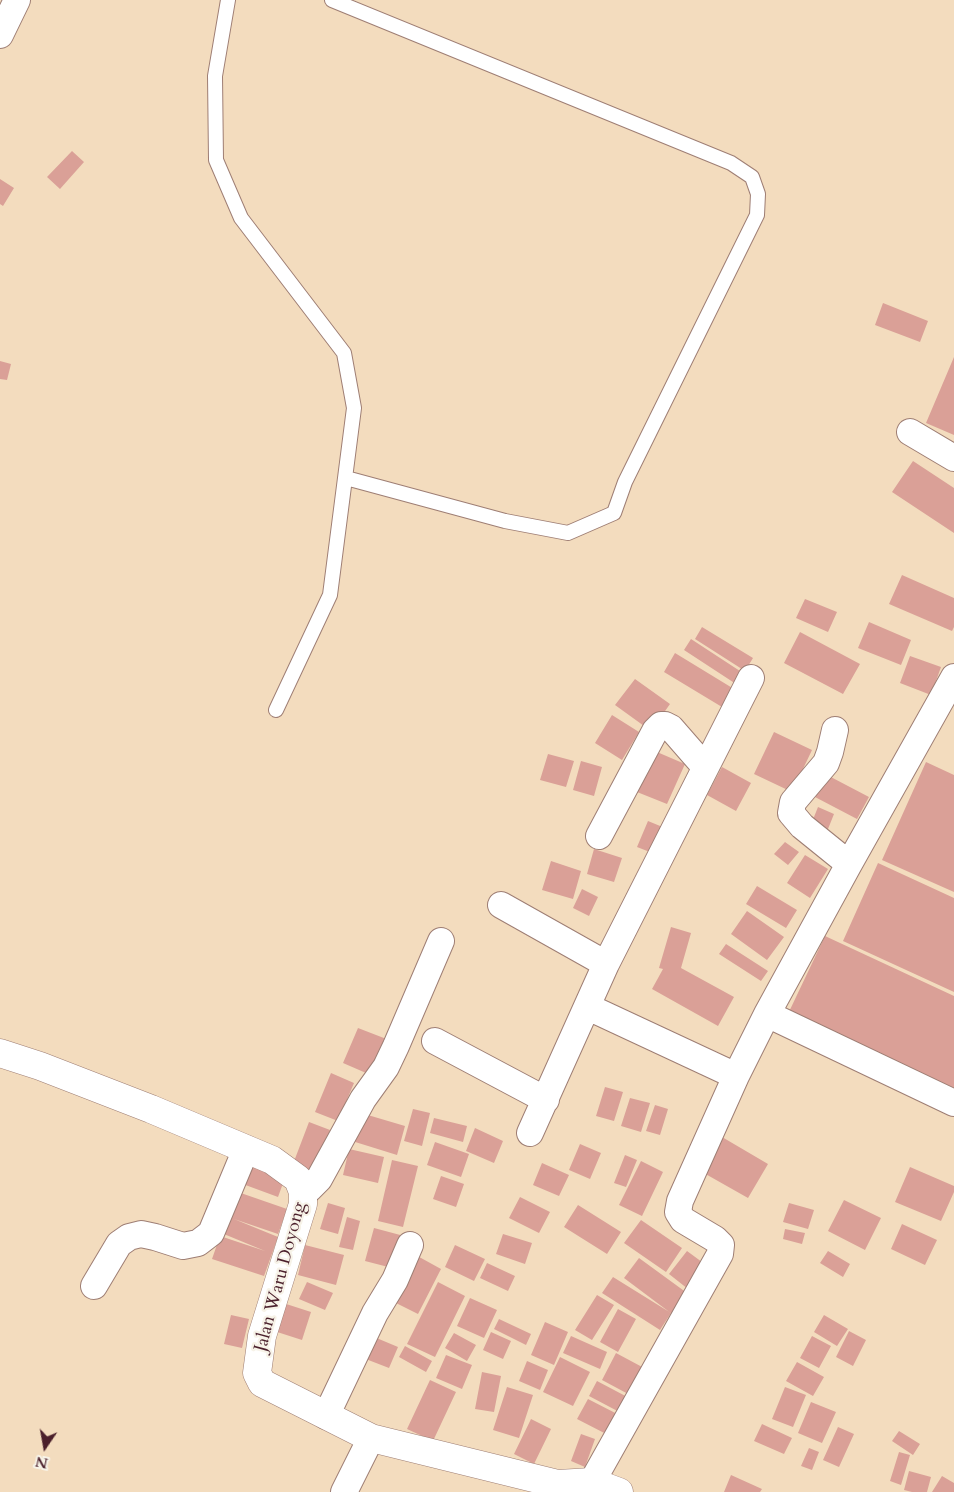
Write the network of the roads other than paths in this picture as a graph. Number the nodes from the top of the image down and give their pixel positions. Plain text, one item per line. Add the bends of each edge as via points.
1 (17, 0) edge
2 (228, 0) edge
3 (332, 0) edge
4 (0, 35) edge
5 (910, 432) dead end
6 (954, 458) edge
7 (346, 478) junction
8 (751, 678) dead end
9 (954, 678) edge
10 (948, 703) edge
11 (276, 710) dead end
12 (835, 730) dead end
13 (706, 767) junction
14 (599, 836) dead end
15 (849, 864) junction
16 (501, 905) dead end
17 (441, 941) dead end
18 (606, 964) junction
19 (588, 1007) junction
20 (767, 1014) junction
21 (435, 1042) dead end
22 (0, 1053) edge
23 (736, 1076) junction
24 (546, 1100) junction
25 (954, 1103) edge
26 (530, 1133) dead end
27 (246, 1149) junction
28 (303, 1192) junction
29 (410, 1245) dead end
30 (94, 1286) dead end
31 (326, 1416) junction
32 (371, 1438) junction
33 (592, 1482) junction
34 (556, 1488) edge
35 (344, 1492) edge
36 (619, 1492) edge

1 - 4 street
2 - 7 lane via 215,76 216,160 241,218 344,353 354,408
3 - 7 lane via 731,163 752,178 758,194 757,215 625,482 614,513 568,533 505,521
5 - 6 street
7 - 11 lane via 330,595
8 - 13 street
9 - 10 street
10 - 15 street
12 - 15 street via 826,763 793,802 792,813 802,826
13 - 14 street via 671,728 661,725
13 - 18 street
15 - 20 street
16 - 18 street
17 - 28 street via 386,1067 363,1099 319,1179
18 - 19 street
19 - 23 street
19 - 24 street
20 - 23 street
20 - 25 street
21 - 24 street
22 - 27 street, Jalan Waru Doyong
23 - 33 street via 678,1212 683,1220 715,1239 721,1245 720,1254
24 - 26 street
27 - 28 street, Jalan Waru Doyong via 272,1160 298,1179
27 - 30 street via 211,1233 198,1243 183,1246 141,1234 128,1236 119,1244
28 - 31 street, Jalan Waru Doyong via 303,1204 262,1336 257,1372 262,1382
29 - 31 street
31 - 32 street, Jalan Waru Doyong
32 - 34 street, Jalan Waru Doyong
32 - 35 street
33 - 34 street, Jalan Waru Doyong
33 - 36 street, Jalan Waru Doyong

